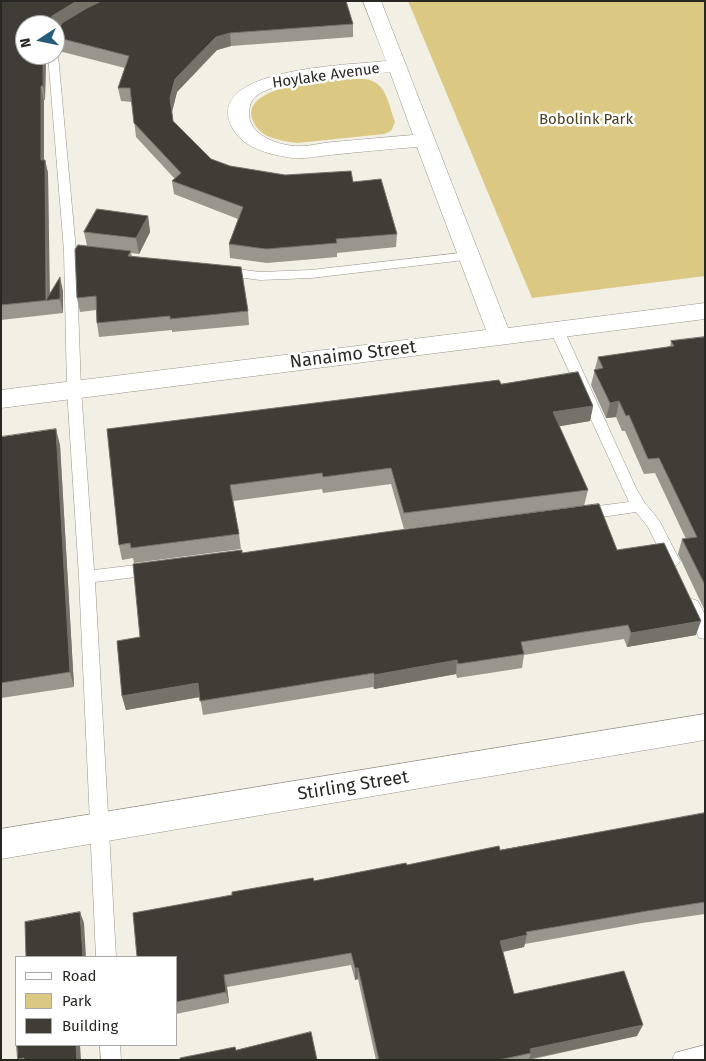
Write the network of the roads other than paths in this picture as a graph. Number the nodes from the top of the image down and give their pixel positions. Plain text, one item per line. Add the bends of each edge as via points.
1 (372, 1) edge
2 (54, 65) edge
3 (396, 66) junction
4 (424, 140) junction
5 (469, 256) junction
6 (212, 270) edge
7 (705, 311) edge
8 (557, 330) junction
9 (500, 337) junction
10 (74, 389) junction
11 (1, 399) edge
12 (639, 506) junction
13 (570, 515) edge
14 (166, 567) edge
15 (87, 577) junction
16 (705, 633) edge
17 (705, 728) edge
18 (98, 828) junction
19 (1, 844) edge
20 (106, 956) edge
21 (110, 1046) edge
22 (705, 1055) edge
23 (111, 1060) edge
24 (682, 1060) edge

1 - 3 street, Hoylake Avenue
2 - 10 lane via 74,252
3 - 4 street, Hoylake Avenue
3 - 4 street, Hoylake Avenue via 272,82 249,91 239,104 238,118 246,132 260,143 295,152
4 - 5 street, Hoylake Avenue
5 - 6 lane via 311,274 260,276
5 - 9 street, Hoylake Avenue
7 - 8 street, Nanaimo Street
8 - 9 street, Nanaimo Street
8 - 12 lane
9 - 10 street, Nanaimo Street
10 - 11 street, Nanaimo Street
10 - 15 lane
12 - 13 lane
12 - 16 lane via 654,524
14 - 15 lane
15 - 18 lane
17 - 18 street, Stirling Street
18 - 19 street, Stirling Street
18 - 20 lane
21 - 23 lane
22 - 24 lane

